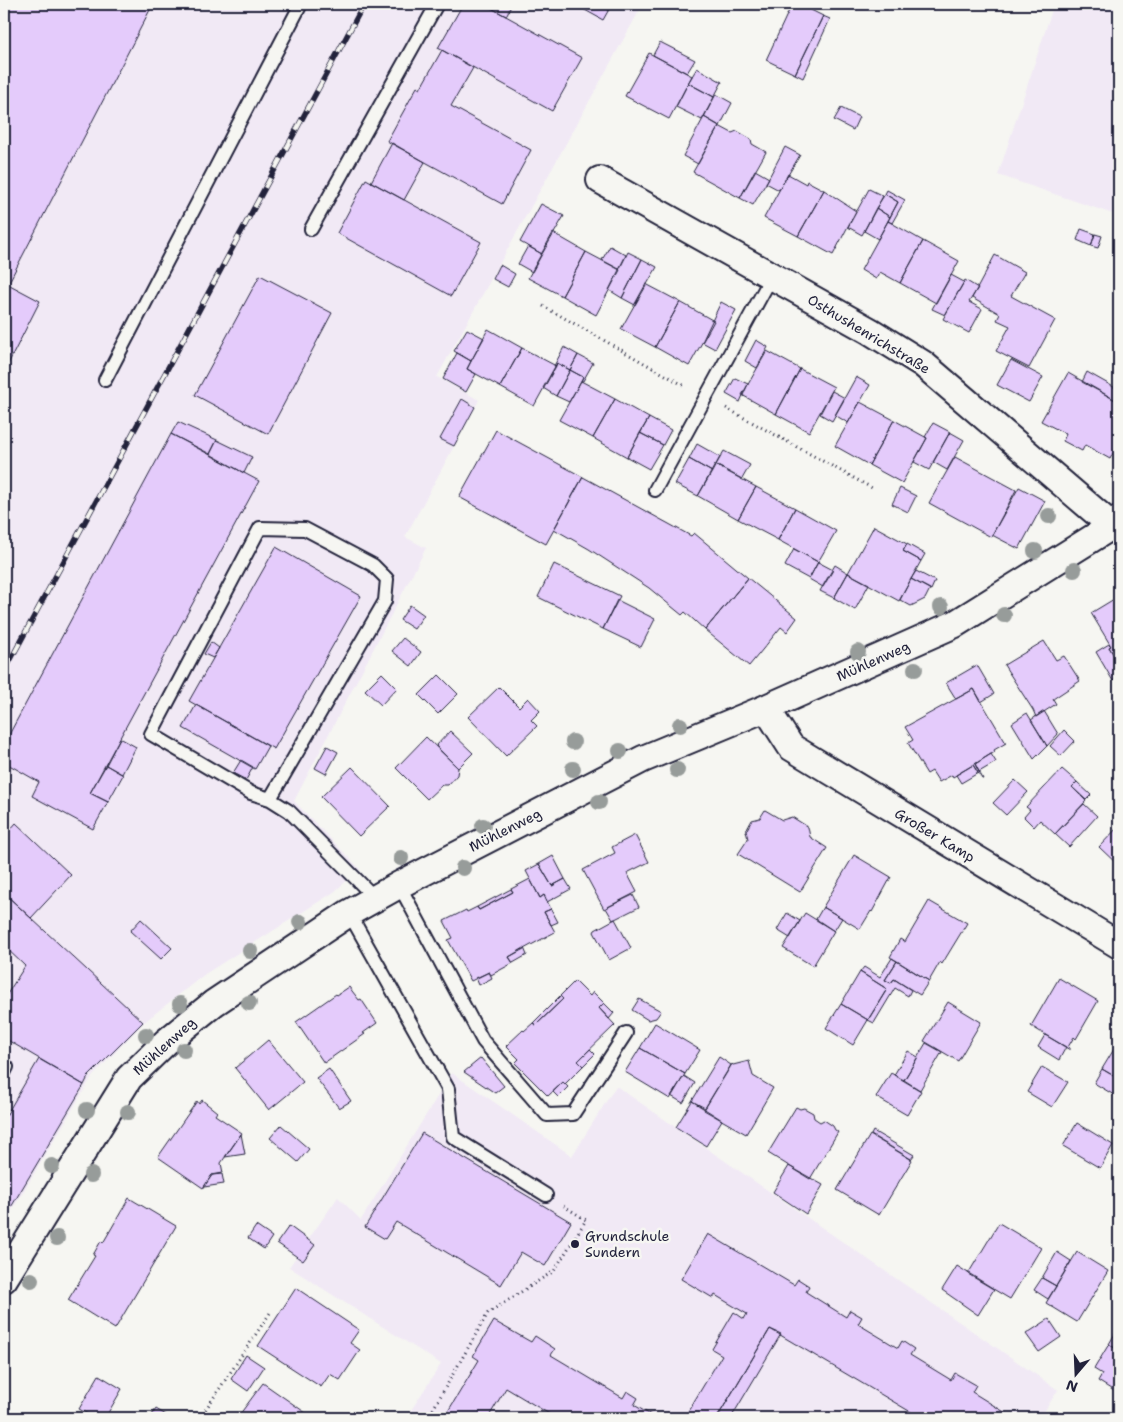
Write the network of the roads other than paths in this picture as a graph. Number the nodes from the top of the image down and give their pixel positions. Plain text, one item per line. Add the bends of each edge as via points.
1 (301, 4) edge
2 (437, 4) edge
3 (600, 180) dead end
4 (311, 229) dead end
5 (772, 276) junction
6 (105, 380) dead end
7 (655, 490) dead end
8 (1116, 523) edge
9 (766, 708) junction
10 (270, 799) junction
11 (398, 885) junction
12 (375, 898) junction
13 (350, 913) junction
14 (1119, 945) edge
15 (626, 1033) dead end
16 (4, 1065) edge
17 (4, 1073) edge
18 (546, 1195) road end
19 (4, 1279) edge

1 - 6 lane
2 - 4 lane
3 - 5 street, Osthushenrichstraße
5 - 7 lane
5 - 8 street, Osthushenrichstraße via 924,364
8 - 9 street, Mühlenweg via 955,624
9 - 11 street, Mühlenweg via 643,759
9 - 14 street, Großer Kamp via 791,747
10 - 10 lane via 251,793 151,734 260,528 305,529 373,565 387,579 385,601
10 - 12 lane via 289,811
11 - 12 street, Mühlenweg
11 - 15 lane via 483,1041 547,1115 573,1114
12 - 13 street, Mühlenweg
13 - 18 lane via 448,1089 454,1137
13 - 19 street, Mühlenweg via 214,1004 166,1042 128,1078
16 - 17 lane via 7,1067

